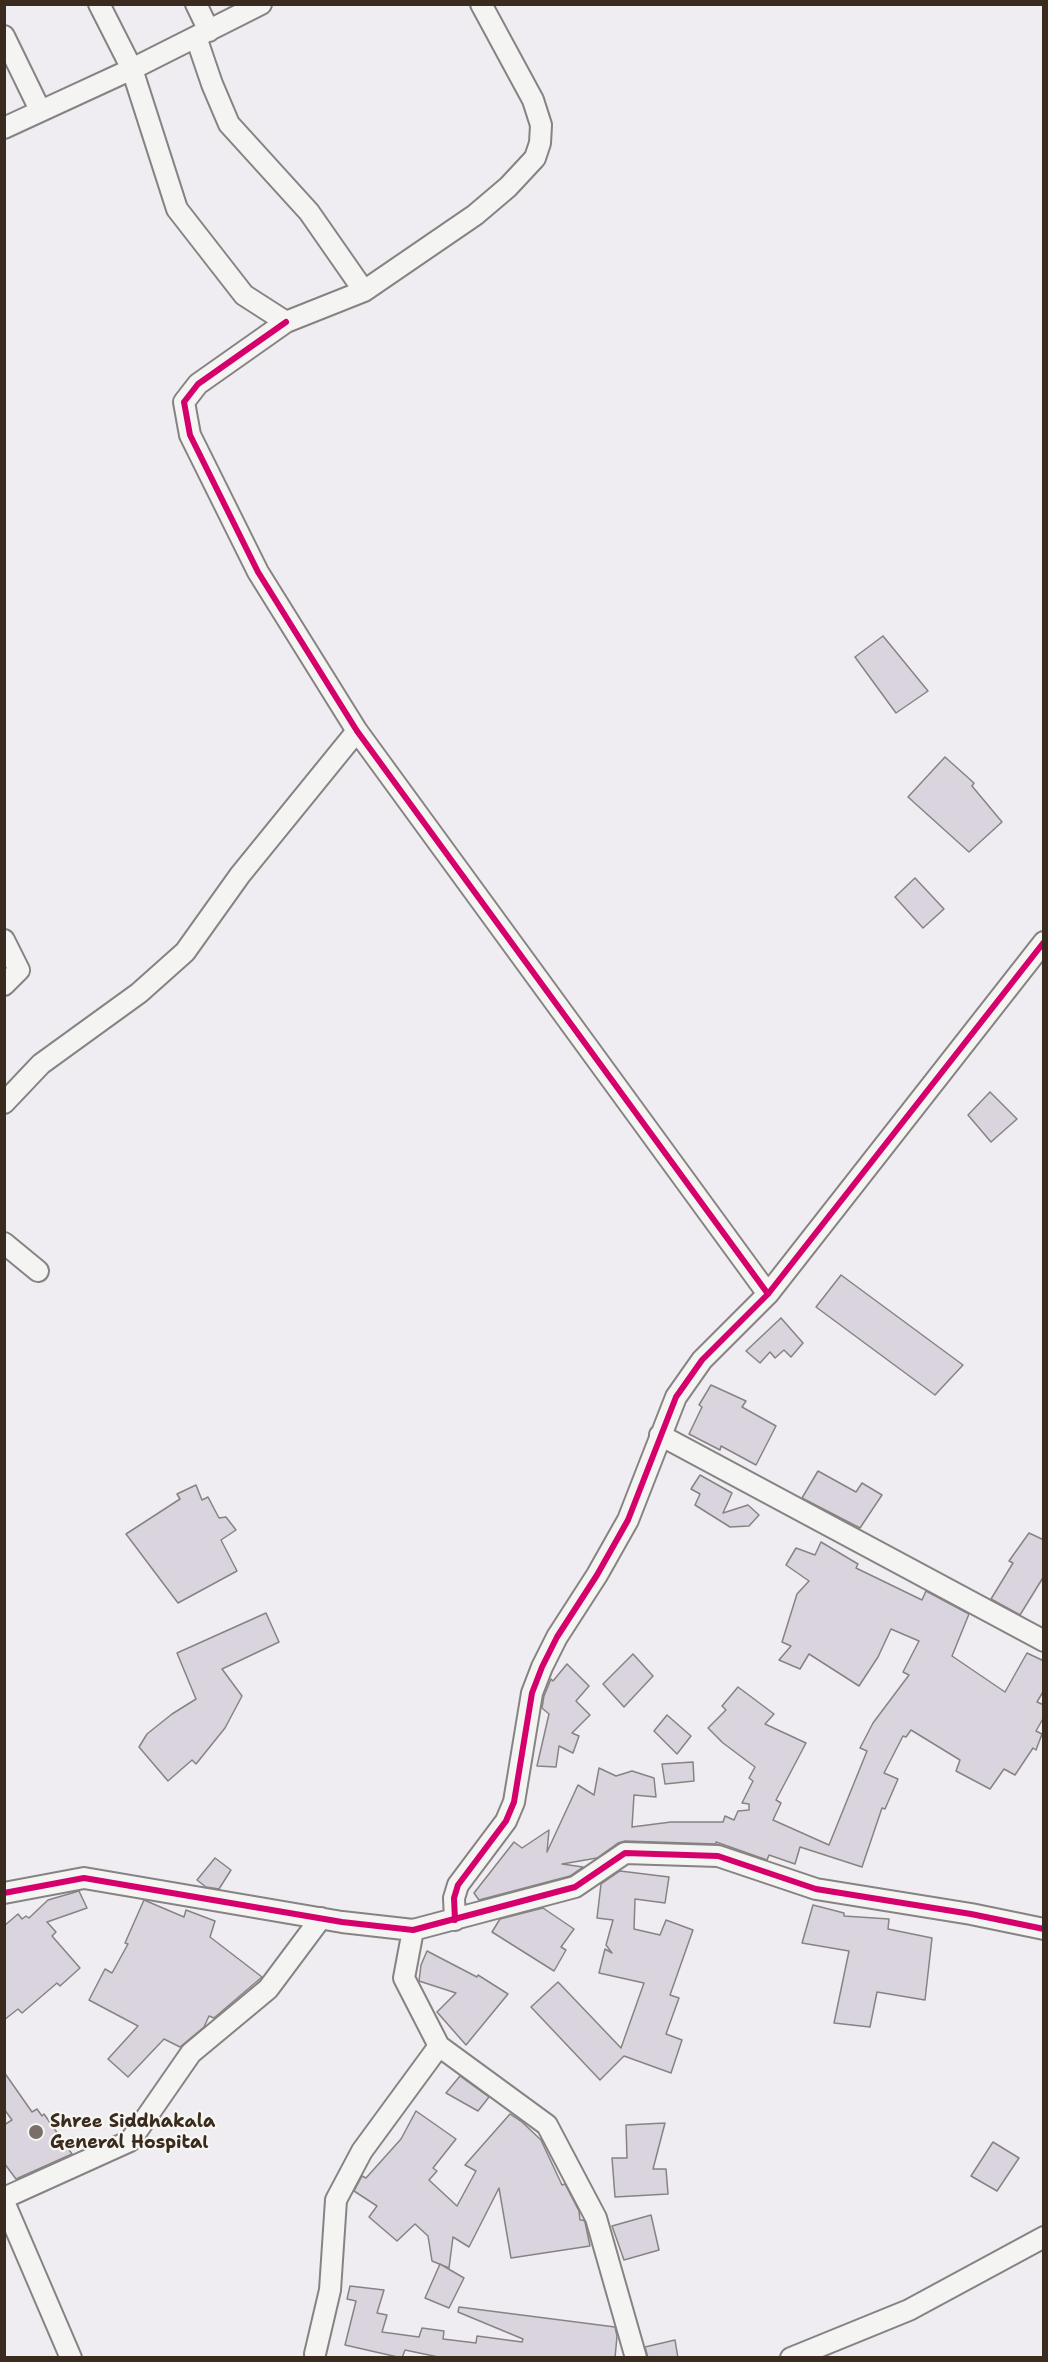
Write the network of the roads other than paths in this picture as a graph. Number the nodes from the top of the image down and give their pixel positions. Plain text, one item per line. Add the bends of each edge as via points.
1 (99, 4) edge
2 (196, 4) edge
3 (261, 4) edge
4 (481, 4) edge
5 (203, 34) junction
6 (4, 36) edge
7 (132, 69) junction
8 (40, 110) junction
9 (4, 128) edge
10 (364, 291) junction
11 (286, 322) junction
12 (357, 731) junction
13 (4, 940) edge
14 (1044, 942) edge
15 (4, 985) edge
16 (4, 1102) edge
17 (4, 1243) edge
18 (38, 1270) dead end
19 (768, 1294) junction
20 (660, 1435) junction
21 (1044, 1641) edge
22 (4, 1893) edge
23 (321, 1918) junction
24 (455, 1920) junction
25 (1044, 1929) edge
26 (413, 1930) junction
27 (439, 2046) junction
28 (4, 2200) edge
29 (1044, 2237) edge
30 (320, 2356) edge
31 (71, 2358) edge
32 (636, 2358) edge
33 (791, 2358) edge

1 - 7 street
2 - 5 street
3 - 5 street
4 - 10 street via 533,100 541,125 535,158 475,215
5 - 7 street
5 - 10 street via 212,84 229,124 309,212
6 - 8 street
7 - 8 street
7 - 11 street via 177,209 244,295
8 - 9 street
10 - 11 street
11 - 12 street via 198,384 184,402 190,435 258,572
12 - 16 street via 240,875 185,952 139,993 41,1064
12 - 19 street
13 - 15 street via 19,970
14 - 19 street
17 - 18 street
19 - 20 street via 688,1378
20 - 21 street
20 - 24 street via 628,1520 542,1667 532,1693 514,1802 506,1821 458,1886
22 - 23 street via 84,1878
23 - 26 street
23 - 28 street via 268,1989 191,2053 130,2141
24 - 25 street via 575,1887 625,1853 718,1856 816,1889
24 - 26 street
26 - 27 street via 404,1978
27 - 30 street via 362,2151 336,2200 330,2290
27 - 32 street via 547,2124 596,2218
28 - 31 street
29 - 33 street via 909,2310

